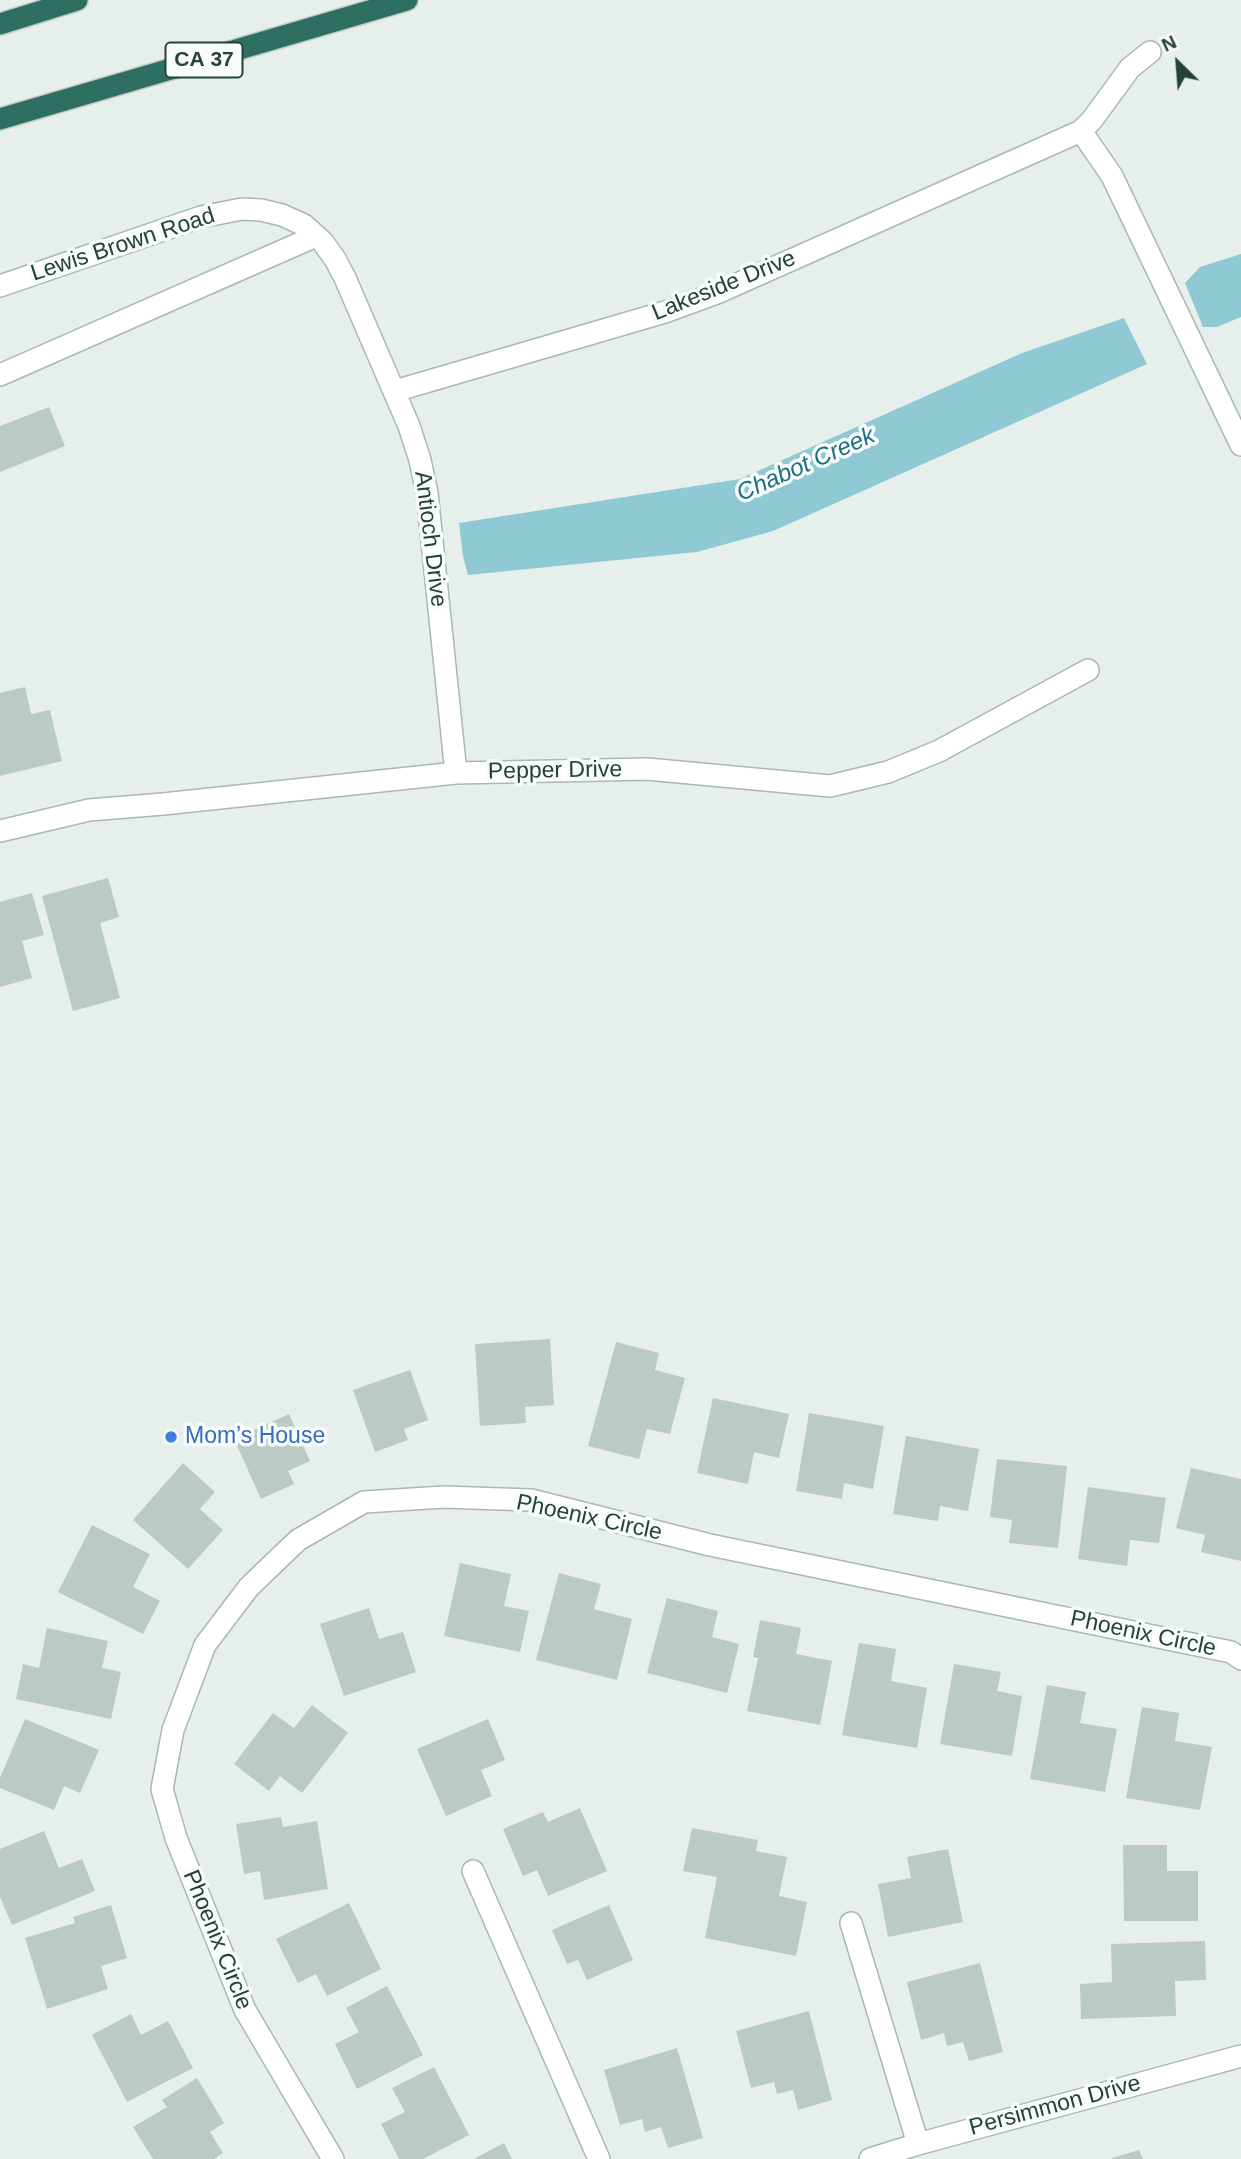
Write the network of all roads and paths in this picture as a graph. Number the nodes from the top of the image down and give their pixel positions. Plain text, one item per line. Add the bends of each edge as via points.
1 (77, 0) edge
2 (407, 0) edge
3 (0, 24) edge
4 (1150, 52) dead end
5 (0, 119) edge
6 (1081, 131) junction
7 (316, 236) junction
8 (345, 278) joint
9 (0, 286) edge
10 (0, 375) edge
11 (395, 391) junction
12 (1241, 445) edge
13 (1088, 670) dead end
14 (456, 773) junction
15 (0, 831) edge
16 (1241, 1658) edge
17 (473, 1871) dead end
18 (851, 1923) dead end
19 (1241, 2056) edge
20 (918, 2144) junction
21 (333, 2159) edge
22 (599, 2159) edge
23 (870, 2159) edge

1 - 3 highway
2 - 5 highway, CA 37
4 - 6 street via 1130,68
6 - 11 street, Lakeside Drive via 717,293
6 - 12 street via 1112,176
7 - 8 street, Lewis Brown Road
7 - 9 street, Lewis Brown Road via 282,215 242,209 222,212
7 - 10 street
8 - 11 street, Antioch Drive
11 - 14 street, Antioch Drive via 428,493
13 - 14 street, Pepper Drive via 939,751 888,772 830,786 648,769
14 - 15 street, Pepper Drive via 89,810
16 - 21 street, Phoenix Circle via 710,1545 531,1500 444,1497 364,1502 298,1539 249,1587 205,1645 173,1730 162,1789 176,1838 245,2010
17 - 22 street
18 - 20 street
19 - 20 street, Persimmon Drive
20 - 23 street, Persimmon Drive

